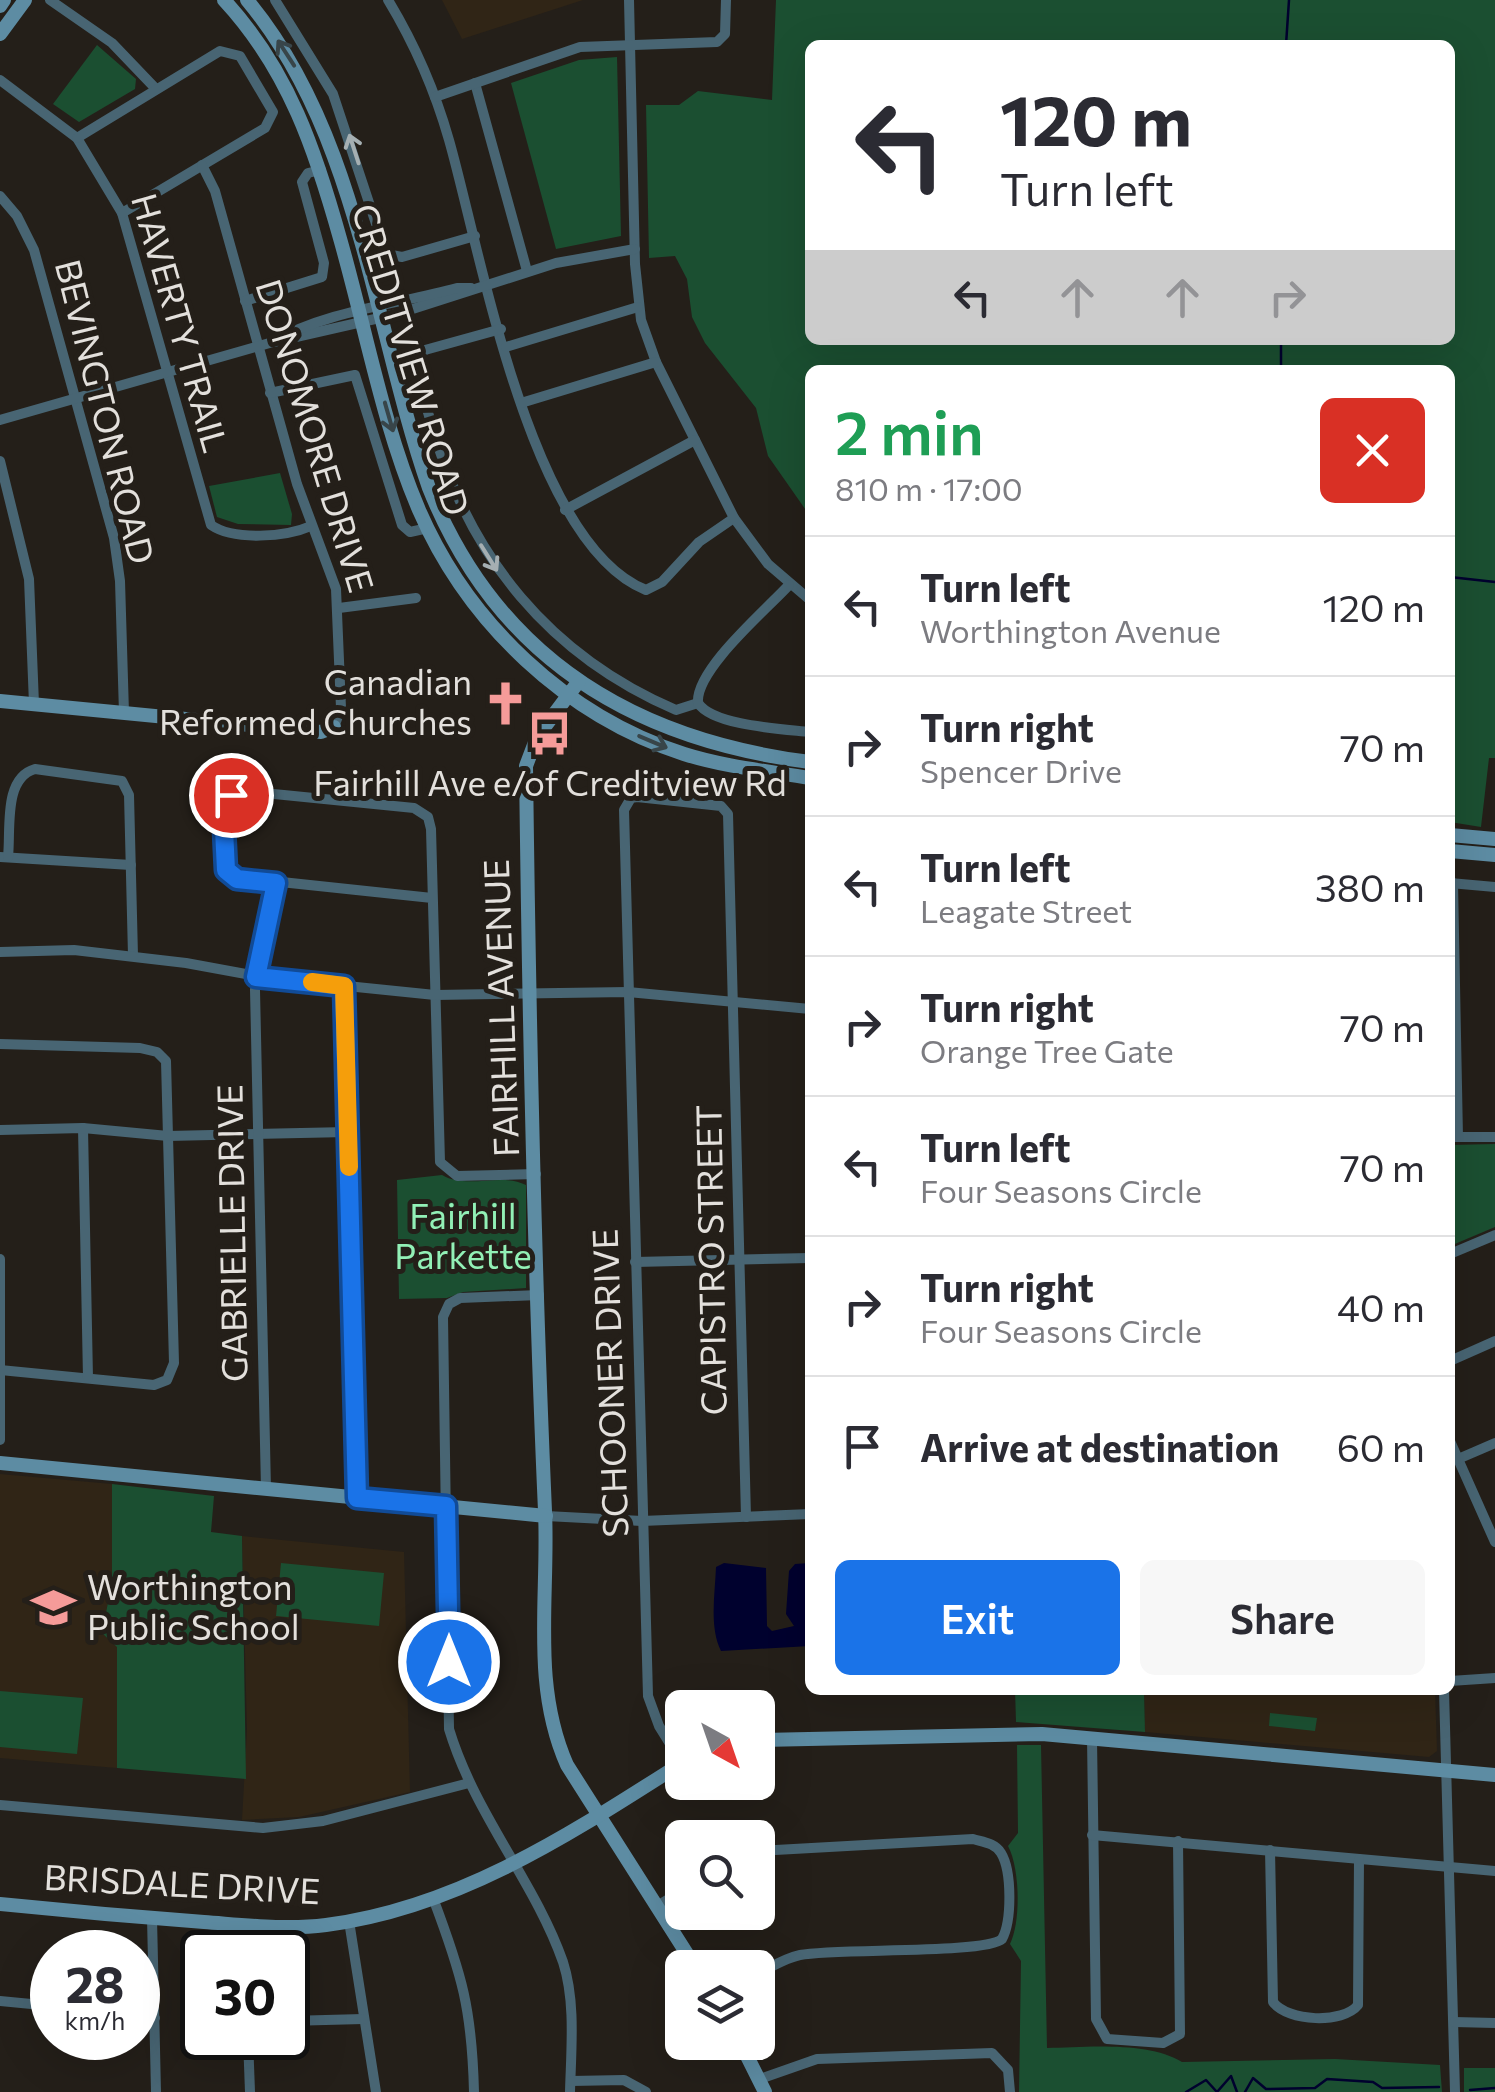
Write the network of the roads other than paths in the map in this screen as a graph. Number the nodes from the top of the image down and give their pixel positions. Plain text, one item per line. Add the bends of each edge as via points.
1 (24, 0) edge
2 (50, 0) edge
3 (75, 0) edge
4 (224, 0) edge
5 (247, 0) edge
6 (275, 0) edge
7 (388, 0) edge
8 (629, 0) edge
9 (726, 0) edge
10 (67, 12) junction
11 (0, 34) edge
12 (630, 44) junction
13 (0, 80) edge
14 (475, 84) junction
15 (156, 89) junction
16 (435, 97) junction
17 (77, 138) junction
18 (202, 165) junction
19 (321, 170) junction
20 (0, 196) edge
21 (122, 212) junction
22 (475, 236) junction
23 (635, 249) junction
24 (346, 258) junction
25 (324, 263) junction
26 (528, 272) junction
27 (488, 283) junction
28 (245, 301) junction
29 (638, 307) junction
30 (378, 314) junction
31 (362, 318) junction
32 (501, 329) junction
33 (258, 347) junction
34 (506, 347) junction
35 (656, 362) junction
36 (376, 368) junction
37 (166, 373) junction
38 (355, 374) junction
39 (270, 393) junction
40 (76, 399) junction
41 (521, 403) junction
42 (0, 420) edge
43 (695, 440) junction
44 (0, 461) edge
45 (565, 510) junction
46 (734, 518) junction
47 (311, 526) junction
48 (428, 528) junction
49 (790, 586) junction
50 (805, 596) edge
51 (416, 598) dead end
52 (339, 608) junction
53 (578, 681) junction
54 (568, 694) junction
55 (0, 700) edge
56 (698, 703) junction
57 (34, 704) junction
58 (124, 712) junction
59 (334, 727) joint
60 (805, 731) edge
61 (805, 761) edge
62 (805, 777) edge
63 (1455, 835) edge
64 (1495, 839) edge
65 (1455, 851) edge
66 (1495, 855) edge
67 (4, 857) edge
68 (131, 865) junction
69 (276, 883) junction
70 (1455, 883) edge
71 (1495, 886) edge
72 (432, 898) junction
73 (0, 952) edge
74 (133, 956) junction
75 (256, 977) junction
76 (344, 986) junction
77 (628, 992) junction
78 (434, 994) junction
79 (532, 994) junction
80 (733, 1001) junction
81 (805, 1008) edge
82 (0, 1044) edge
83 (83, 1128) junction
84 (0, 1130) edge
85 (348, 1132) junction
86 (258, 1134) junction
87 (168, 1136) junction
88 (1455, 1137) edge
89 (1495, 1137) edge
90 (536, 1174) junction
91 (1495, 1234) edge
92 (1455, 1252) edge
93 (805, 1258) edge
94 (740, 1259) junction
95 (0, 1260) edge
96 (635, 1262) junction
97 (539, 1295) junction
98 (1495, 1341) edge
99 (1455, 1358) edge
100 (1, 1370) edge
101 (88, 1378) junction
102 (0, 1440) edge
103 (1495, 1444) edge
104 (1455, 1453) edge
105 (1458, 1459) junction
106 (0, 1463) edge
107 (266, 1489) junction
108 (357, 1498) junction
109 (446, 1506) junction
110 (805, 1514) edge
111 (546, 1516) junction
112 (746, 1517) junction
113 (642, 1521) junction
114 (1495, 1542) edge
115 (1495, 1678) edge
116 (1455, 1681) edge
117 (1444, 1695) edge
118 (665, 1736) edge
119 (1092, 1738) junction
120 (775, 1740) edge
121 (1448, 1770) junction
122 (665, 1774) edge
123 (1495, 1775) edge
124 (468, 1783) junction
125 (0, 1804) edge
126 (601, 1815) junction
127 (1092, 1836) junction
128 (1178, 1841) junction
129 (775, 1846) edge
130 (1270, 1850) junction
131 (1359, 1859) junction
132 (511, 1864) junction
133 (1451, 1868) junction
134 (1495, 1871) edge
135 (433, 1898) junction
136 (665, 1901) edge
137 (0, 1904) edge
138 (657, 1906) junction
139 (152, 1918) junction
140 (349, 1921) junction
141 (152, 1930) edge
142 (685, 1950) edge
143 (775, 1966) edge
144 (0, 2000) edge
145 (30, 2003) edge
146 (363, 2019) junction
147 (310, 2020) edge
148 (1454, 2022) junction
149 (1495, 2023) edge
150 (156, 2060) edge
151 (249, 2060) edge
152 (749, 2060) edge
153 (570, 2086) edge
154 (762, 2086) edge
155 (156, 2092) edge
156 (250, 2092) edge
157 (376, 2092) edge
158 (474, 2092) edge
159 (646, 2092) edge
160 (1010, 2092) edge
161 (1455, 2092) edge

1 - 11 street
2 - 10 street
3 - 10 street
4 - 19 street, CREDITVIEW ROAD via 278,70
30 -> 5 street, CREDITVIEW ROAD via 320,119 286,52
22 -> 6 street via 402,257 386,254 333,94
7 - 16 street
8 - 12 street
9 - 12 street via 725,34 717,42
10 - 15 street via 133,61
12 - 14 street via 580,48
12 - 23 street
13 - 17 street, HAVERTY TRAIL
14 - 16 street
14 - 26 street
15 - 17 street
15 - 18 street via 227,50 240,56 260,87 273,112 270,124
16 - 22 street
17 - 21 street, HAVERTY TRAIL
18 - 21 street
18 - 28 street, DONOMORE DRIVE
19 - 24 street, CREDITVIEW ROAD
19 - 25 street via 302,182
20 - 40 street, BEVINGTON ROAD via 31,241
21 - 37 street, HAVERTY TRAIL
22 - 27 street
23 - 26 street
23 - 29 street
24 - 25 street
24 - 31 street, CREDITVIEW ROAD
25 - 28 street via 315,281
26 - 27 street
27 - 30 street
27 - 32 street
28 - 33 street, DONOMORE DRIVE
29 - 34 street
29 - 35 street
30 - 31 street
30 - 53 street, CREDITVIEW ROAD via 422,468 450,534 497,606
31 - 33 street
31 - 36 street, CREDITVIEW ROAD
32 - 34 street
32 -> 56 street via 425,350 414,360 466,518 518,598 584,659 676,710
33 - 37 street
33 - 39 street, DONOMORE DRIVE
34 - 41 street
35 - 41 street
35 - 43 street
36 - 38 street
36 -> 48 street, CREDITVIEW ROAD
37 - 40 street
37 - 47 street, HAVERTY TRAIL via 211,525 227,532 288,534
38 - 39 street
38 - 48 street via 402,525 410,532
39 - 47 street, DONOMORE DRIVE
40 - 42 street
40 - 58 street, BEVINGTON ROAD via 120,574
41 - 45 street
43 - 45 street
43 - 46 street
44 - 57 street via 29,579
45 - 46 street via 608,562 646,590
46 - 49 street
47 - 52 street, DONOMORE DRIVE
48 - 54 street, CREDITVIEW ROAD via 482,613
49 - 50 street
49 - 56 street via 714,664
51 - 52 street
52 - 59 street, DONOMORE DRIVE via 341,708
53 - 54 street, FAIRHILL AVENUE
53 - 61 street, CREDITVIEW ROAD via 680,735
54 -> 62 street, CREDITVIEW ROAD via 679,752
54 - 79 street, FAIRHILL AVENUE via 537,737 526,766
55 - 57 street
56 - 60 street via 735,721
57 - 58 street
58 - 59 street via 321,732
63 - 64 street
65 - 66 street
67 - 68 street
67 - 68 street via 14,786 35,769 122,781 129,795
68 - 74 street
69 - 72 street
69 - 72 street via 237,879 225,866 224,806 237,792 420,811 430,825
69 - 75 street, GABRIELLE DRIVE
70 - 71 street
72 - 78 street
73 - 74 street
74 - 75 street
75 - 76 street
75 - 86 street, GABRIELLE DRIVE
76 - 78 street
76 - 85 street
77 - 79 street
77 - 80 street
77 - 80 street, SCHOONER DRIVE via 624,810 638,797 721,806 728,814
77 - 96 street, SCHOONER DRIVE
78 - 79 street
78 - 90 street via 438,1155 444,1169 457,1176
79 - 90 street, FAIRHILL AVENUE
80 - 81 street
80 - 94 street, CAPISTRO STREET
82 - 87 street via 84,1043 158,1052 167,1067
83 - 84 street
83 - 87 street
83 - 101 street
85 - 86 street
85 - 108 street
86 - 87 street
86 - 107 street, GABRIELLE DRIVE
87 - 101 street via 174,1370 154,1385
88 - 89 street
90 - 97 street, FAIRHILL AVENUE
91 - 92 street
93 - 94 street
94 - 96 street
94 - 112 street, CAPISTRO STREET
95 - 100 street
96 - 113 street, SCHOONER DRIVE
97 - 109 street via 460,1298 444,1311
97 - 111 street, FAIRHILL AVENUE
98 - 99 street
100 - 101 street
100 - 102 street
103 - 105 street
104 - 105 street
105 - 114 street
106 - 107 street
107 - 108 street
108 - 109 street
109 - 111 street
109 - 124 street via 449,1729
110 - 112 street
111 - 113 street
111 - 126 street, FAIRHILL AVENUE via 546,1700 566,1765
112 - 113 street
113 - 118 street, SCHOONER DRIVE via 648,1696
115 - 116 street
117 - 121 street
119 - 120 street
119 - 121 street
119 - 127 street
121 - 123 street
121 - 133 street
122 - 126 street, BRISDALE DRIVE
124 - 125 street via 323,1821 264,1828
124 - 132 street
126 - 132 street, BRISDALE DRIVE
126 - 138 street, FAIRHILL AVENUE
127 - 128 street
127 - 128 street via 1097,2026 1107,2039 1162,2044 1176,2039 1182,2027
128 - 130 street
129 - 143 street via 992,1844 1006,1872 1008,1922 1002,1939 988,1947 896,1947 798,1956
130 - 131 street
130 - 131 street via 1273,2002 1293,2016 1345,2016 1358,2004
131 - 133 street
132 - 135 street, BRISDALE DRIVE
132 - 153 street via 564,1966
133 - 134 street
133 - 148 street
135 - 140 street, BRISDALE DRIVE
135 - 158 street via 465,1983
136 - 138 street
137 - 139 street, BRISDALE DRIVE
138 - 142 street, FAIRHILL AVENUE
139 - 140 street, BRISDALE DRIVE via 270,1927
139 - 141 street
140 - 146 street
144 - 145 street
146 - 147 street
146 - 157 street
148 - 149 street
148 - 161 street
150 - 155 street
151 - 156 street
152 - 154 street
153 - 159 street via 624,2080
154 - 160 street via 817,2059 992,2053 1008,2070

